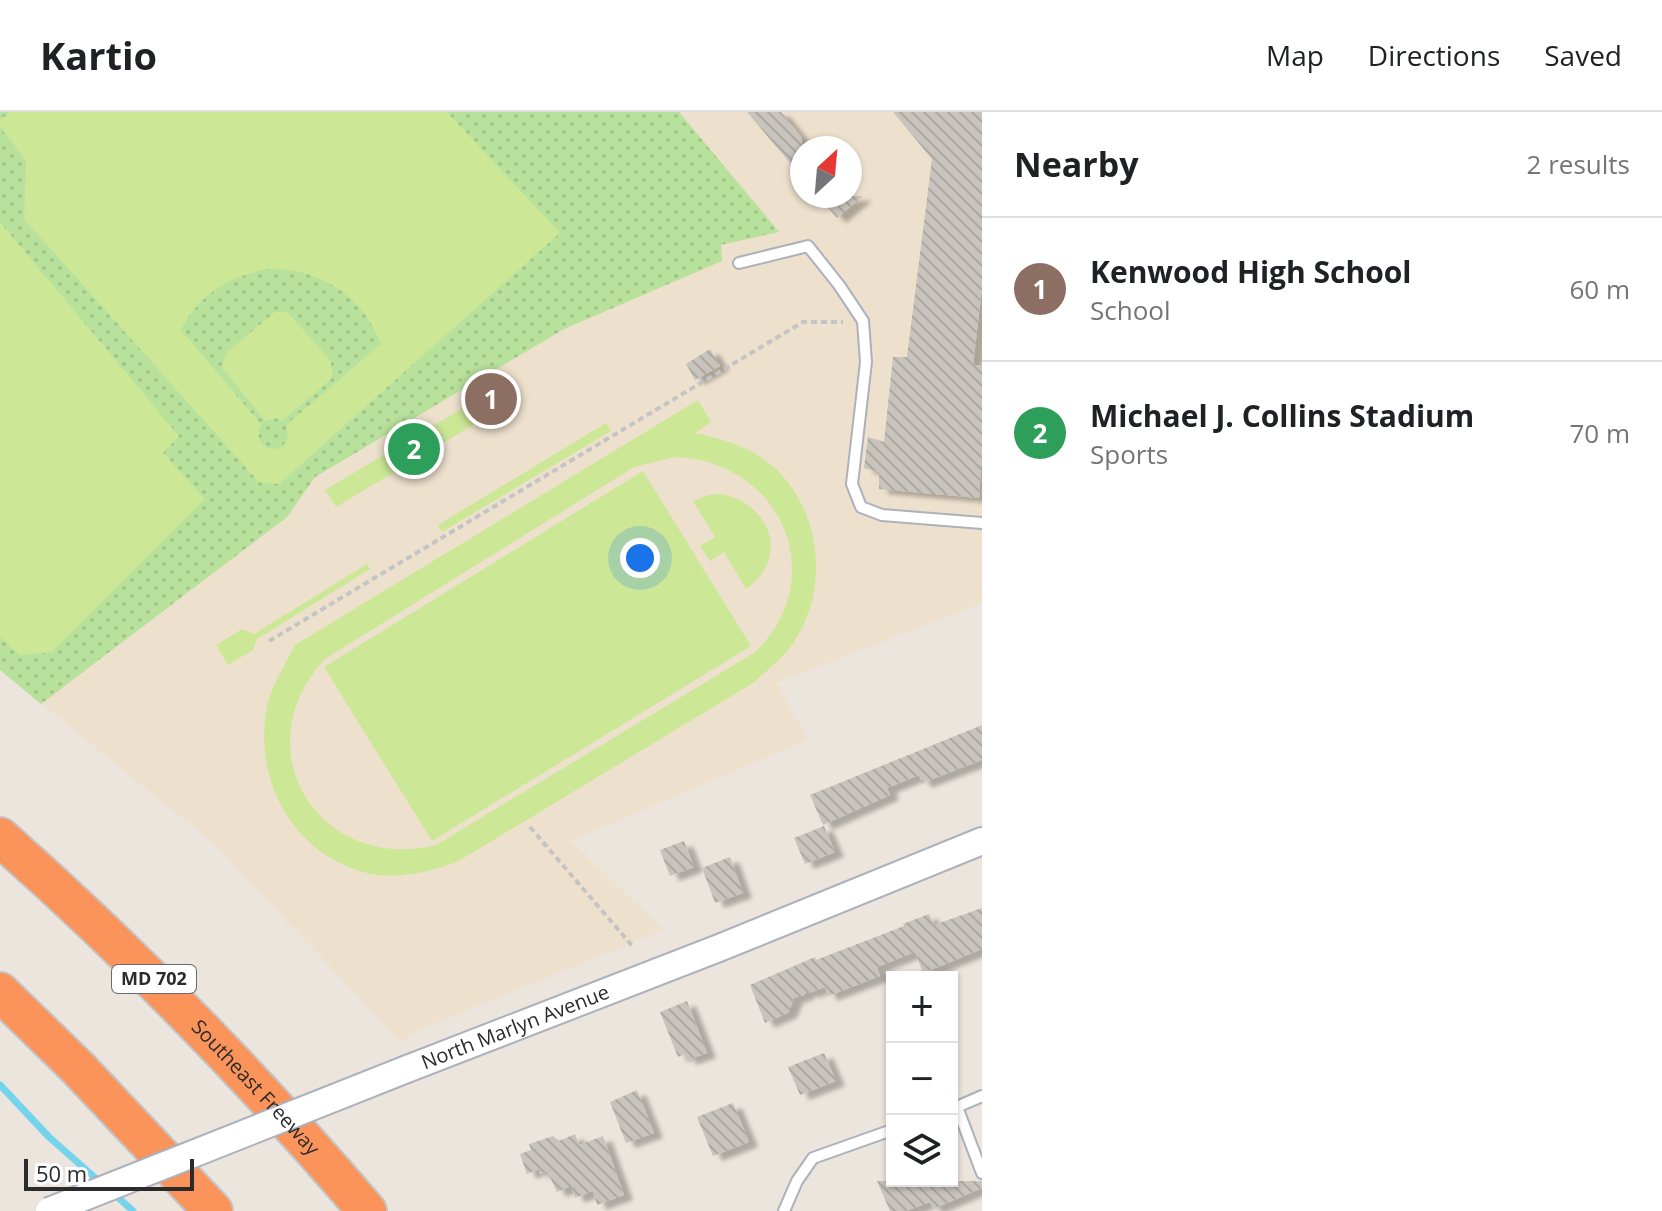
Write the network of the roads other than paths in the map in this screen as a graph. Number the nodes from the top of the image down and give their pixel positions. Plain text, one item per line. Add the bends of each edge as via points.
1 (739, 263) dead end
2 (982, 523) edge
3 (0, 837) edge
4 (982, 841) edge
5 (0, 992) edge
6 (982, 1096) edge
7 (958, 1107) edge
8 (958, 1115) edge
9 (298, 1130) junction
10 (886, 1132) edge
11 (982, 1173) edge
12 (205, 1202) edge
13 (49, 1211) edge
14 (367, 1211) edge
15 (376, 1211) edge
16 (784, 1211) edge

1 - 2 lane via 808,246 863,321 866,362 852,484 861,507 882,515
3 - 9 highway, Southeast Freeway / MD 702 via 155,980
4 - 13 street, North Marlyn Avenue, bridge
5 - 12 highway
6 - 7 lane
8 - 11 lane
9 - 14 highway, Southeast Freeway / MD 702
9 - 15 highway
10 - 16 lane via 813,1158

